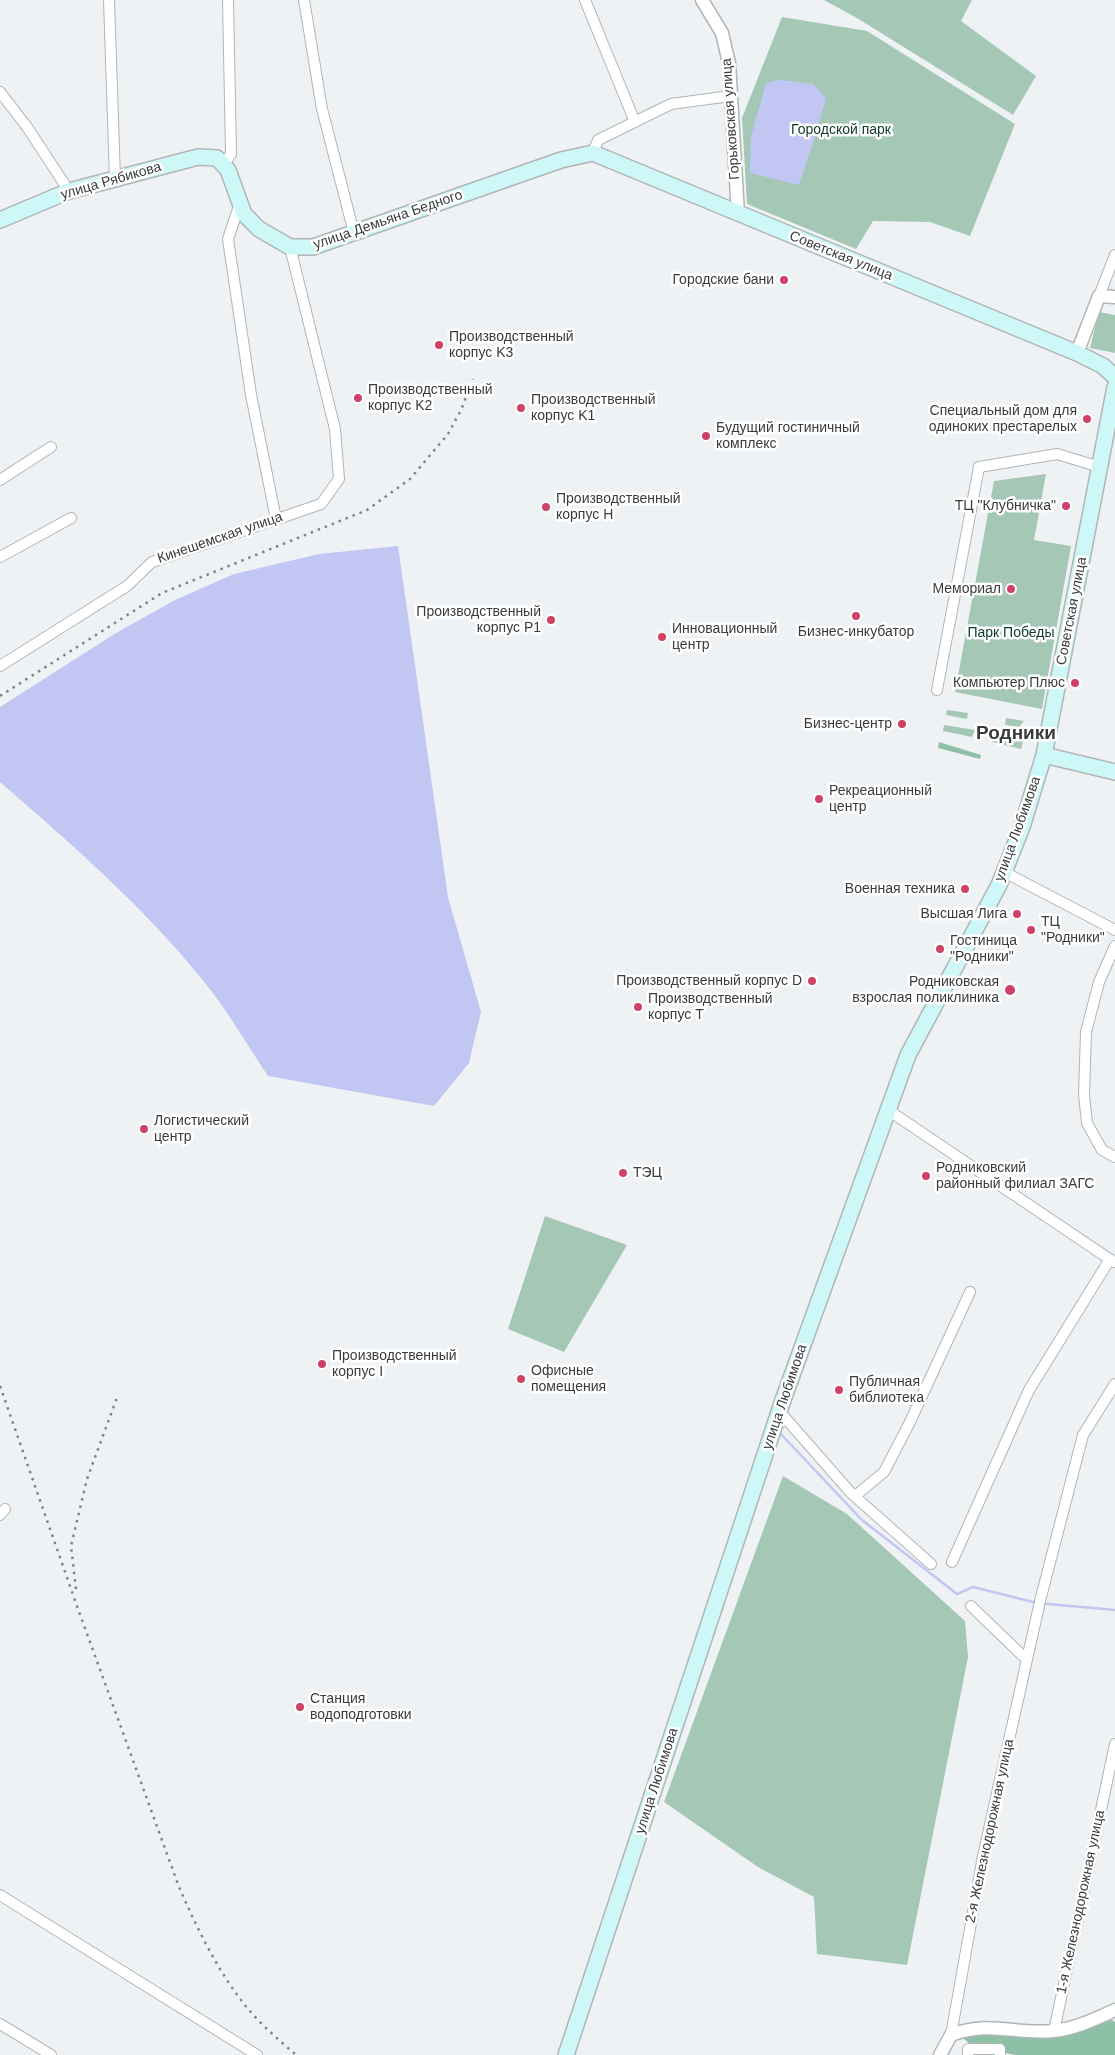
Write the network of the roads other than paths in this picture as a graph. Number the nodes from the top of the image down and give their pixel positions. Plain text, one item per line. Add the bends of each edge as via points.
1 (108, 0) edge
2 (228, 0) edge
3 (304, 0) edge
4 (585, 0) edge
5 (702, 0) edge
6 (0, 92) edge
7 (730, 96) junction
8 (634, 122) junction
9 (593, 153) junction
10 (224, 165) junction
11 (115, 179) junction
12 (69, 191) junction
13 (240, 202) junction
14 (738, 214) junction
15 (0, 220) edge
16 (354, 233) junction
17 (290, 247) junction
18 (1115, 254) edge
19 (1099, 296) junction
20 (1115, 298) edge
21 (1077, 353) junction
22 (1115, 377) edge
23 (1115, 386) edge
24 (51, 447) dead end
25 (1100, 467) junction
26 (0, 480) edge
27 (71, 518) dead end
28 (276, 519) junction
29 (0, 557) edge
30 (0, 666) edge
31 (937, 690) dead end
32 (1044, 755) junction
33 (1115, 772) edge
34 (1004, 872) junction
35 (1115, 930) edge
36 (1115, 946) edge
37 (888, 1110) junction
38 (1115, 1157) edge
39 (1113, 1261) edge
40 (970, 1292) dead end
41 (1115, 1384) edge
42 (776, 1422) junction
43 (855, 1496) junction
44 (952, 1562) dead end
45 (930, 1564) dead end
46 (971, 1606) dead end
47 (1027, 1660) junction
48 (1115, 1744) edge
49 (0, 1895) edge
50 (1115, 2010) edge
51 (0, 2024) edge
52 (1054, 2031) junction
53 (951, 2035) junction
54 (51, 2055) edge
55 (256, 2055) edge
56 (566, 2055) edge
57 (940, 2055) edge
58 (968, 2055) edge
59 (1000, 2055) edge

1 - 11 street
2 - 10 street via 231,154
3 - 16 street via 322,109
4 - 8 street
5 - 7 street, Горьковская улица via 722,33 729,63
6 - 12 street via 28,127
7 - 8 street via 671,104
7 - 14 street, Горьковская улица
8 - 9 street via 598,140
9 - 14 main road, Советская улица
9 - 16 main road, улица Демьяна Бедного via 561,160
10 - 11 main road, улица Рябикова via 217,158 198,157
10 - 13 main road
11 - 12 main road, улица Рябикова
12 - 15 main road, улица Рябикова
13 - 17 main road via 244,214 259,230
13 - 28 street via 228,239 251,394
14 - 21 main road, Советская улица
16 - 17 main road, улица Демьяна Бедного via 313,247
17 - 28 street, Кинешемская улица via 335,428 339,479 320,504
18 - 19 street
19 - 20 street
19 - 21 street
21 - 22 main road, Советская улица via 1103,366
23 - 25 main road, Советская улица
24 - 26 street
25 - 31 street via 1057,454 979,468
25 - 32 main road, Советская улица
27 - 29 street
28 - 30 street, Кинешемская улица via 152,562 127,586
32 - 33 main road
32 - 34 main road, улица Любимова
34 - 35 street
34 - 37 main road, улица Любимова via 908,1055
36 - 38 street via 1099,982 1086,1032 1084,1095 1087,1123 1102,1150
37 - 39 street
37 - 42 main road, улица Любимова
39 - 44 street via 1029,1390
40 - 43 street via 884,1472
41 - 47 street, 2-я Железнодорожная улица via 1083,1435
42 - 43 street
42 - 56 main road, улица Любимова
43 - 45 street
46 - 47 street
47 - 53 street, 2-я Железнодорожная улица via 983,1856
48 - 52 street, 1-я Железнодорожная улица
49 - 55 street
50 - 52 street
51 - 54 street
52 - 53 street via 982,2027
53 - 57 street, 2-я Железнодорожная улица
58 - 59 street via 968,2049 1000,2050

